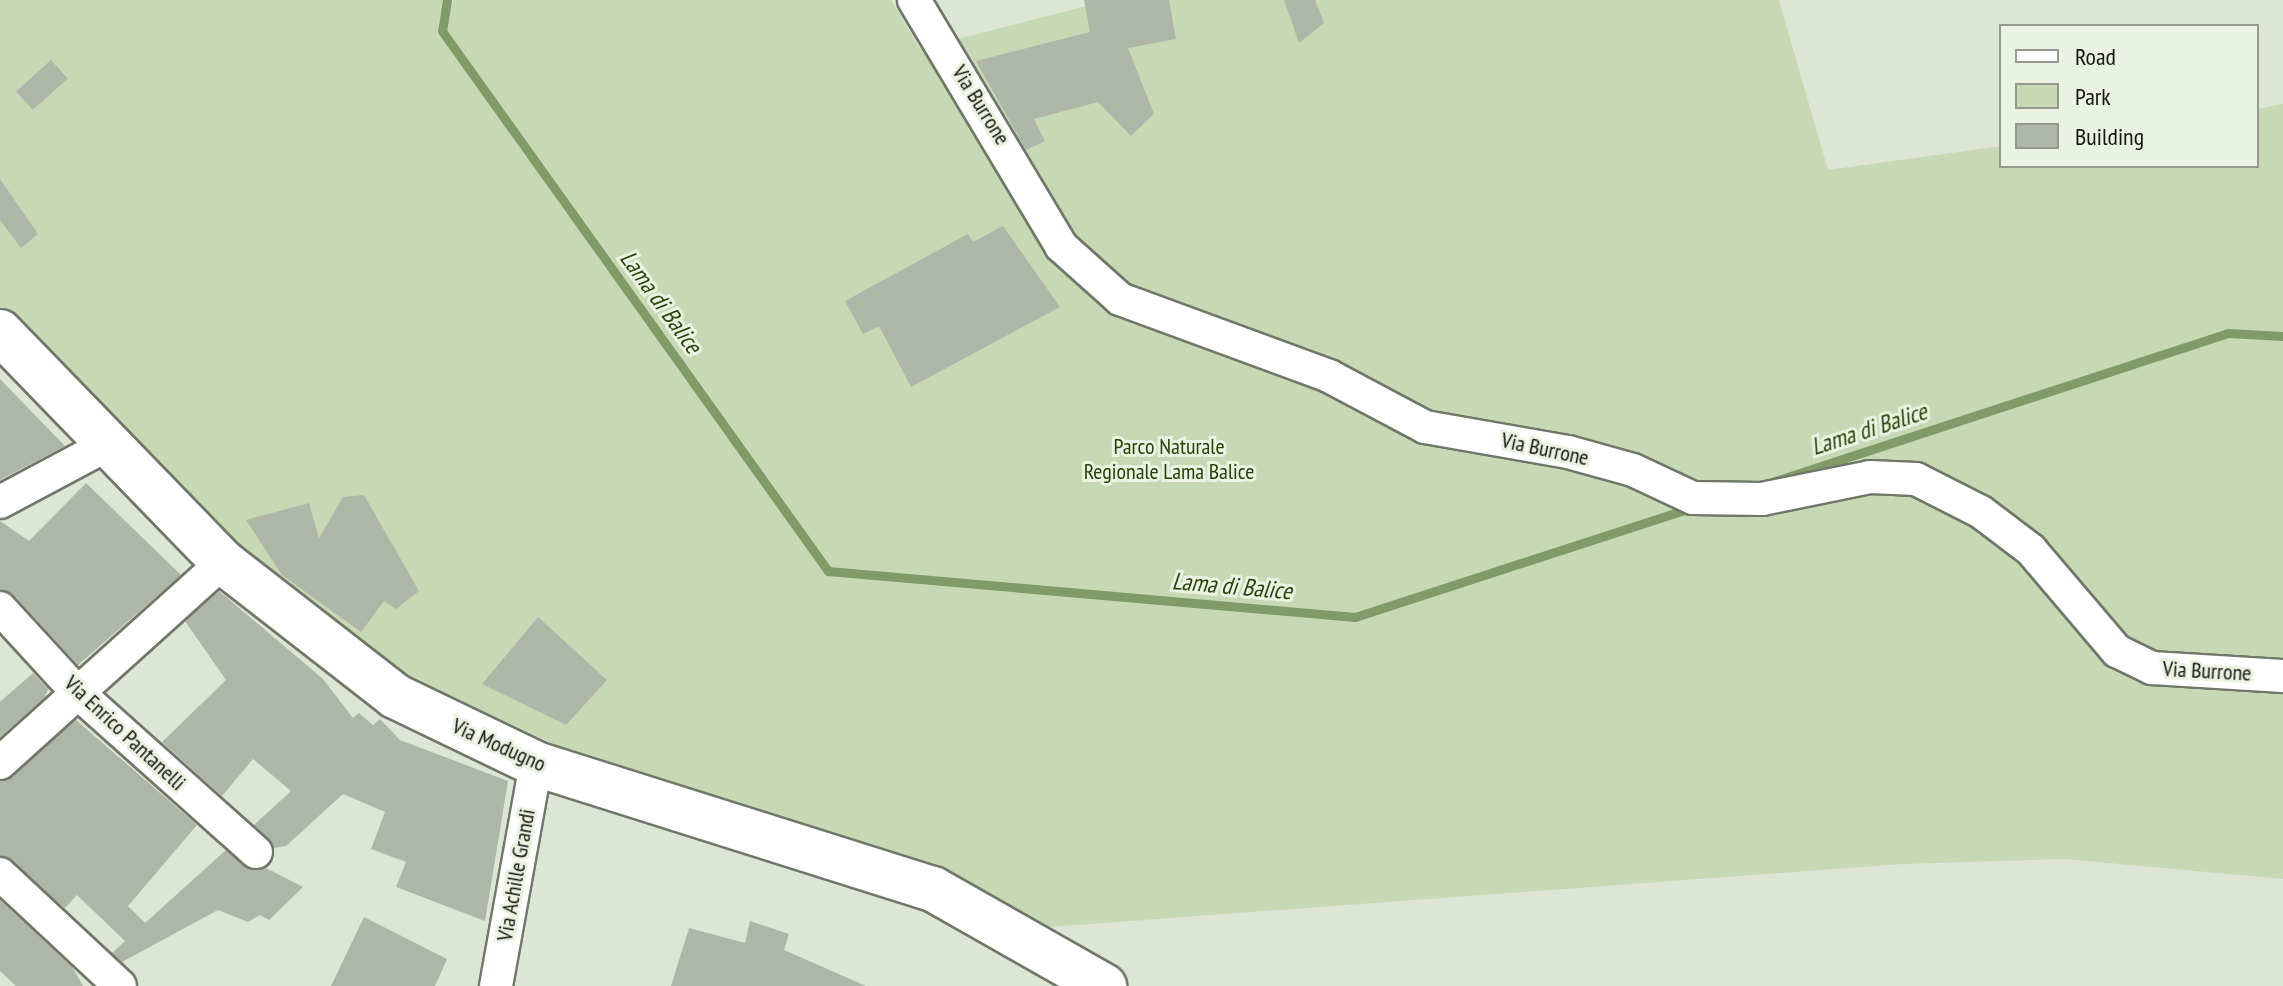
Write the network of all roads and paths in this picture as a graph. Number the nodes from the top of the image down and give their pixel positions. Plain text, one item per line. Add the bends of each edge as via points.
1 (914, 0) edge
2 (0, 332) edge
3 (109, 444) junction
4 (0, 502) edge
5 (223, 562) junction
6 (0, 608) edge
7 (2283, 676) edge
8 (77, 692) junction
9 (0, 763) edge
10 (536, 764) junction
11 (256, 852) dead end
12 (0, 874) edge
13 (120, 986) edge
14 (496, 986) edge
15 (1104, 986) edge

1 - 7 street, Via Burrone via 1061,246 1120,299 1329,376 1425,427 1568,452 1693,498 1762,499 1870,477 1916,479 2031,550 2117,651 2152,668
2 - 3 street, Via Modugno
3 - 4 street
3 - 5 street, Via Modugno
5 - 8 street
5 - 10 street, Via Modugno via 395,696
6 - 8 street, Via Enrico Pantanelli
8 - 9 street
8 - 11 street, Via Enrico Pantanelli
10 - 14 street, Via Achille Grandi
10 - 15 street, Via Modugno via 933,889
12 - 13 street

